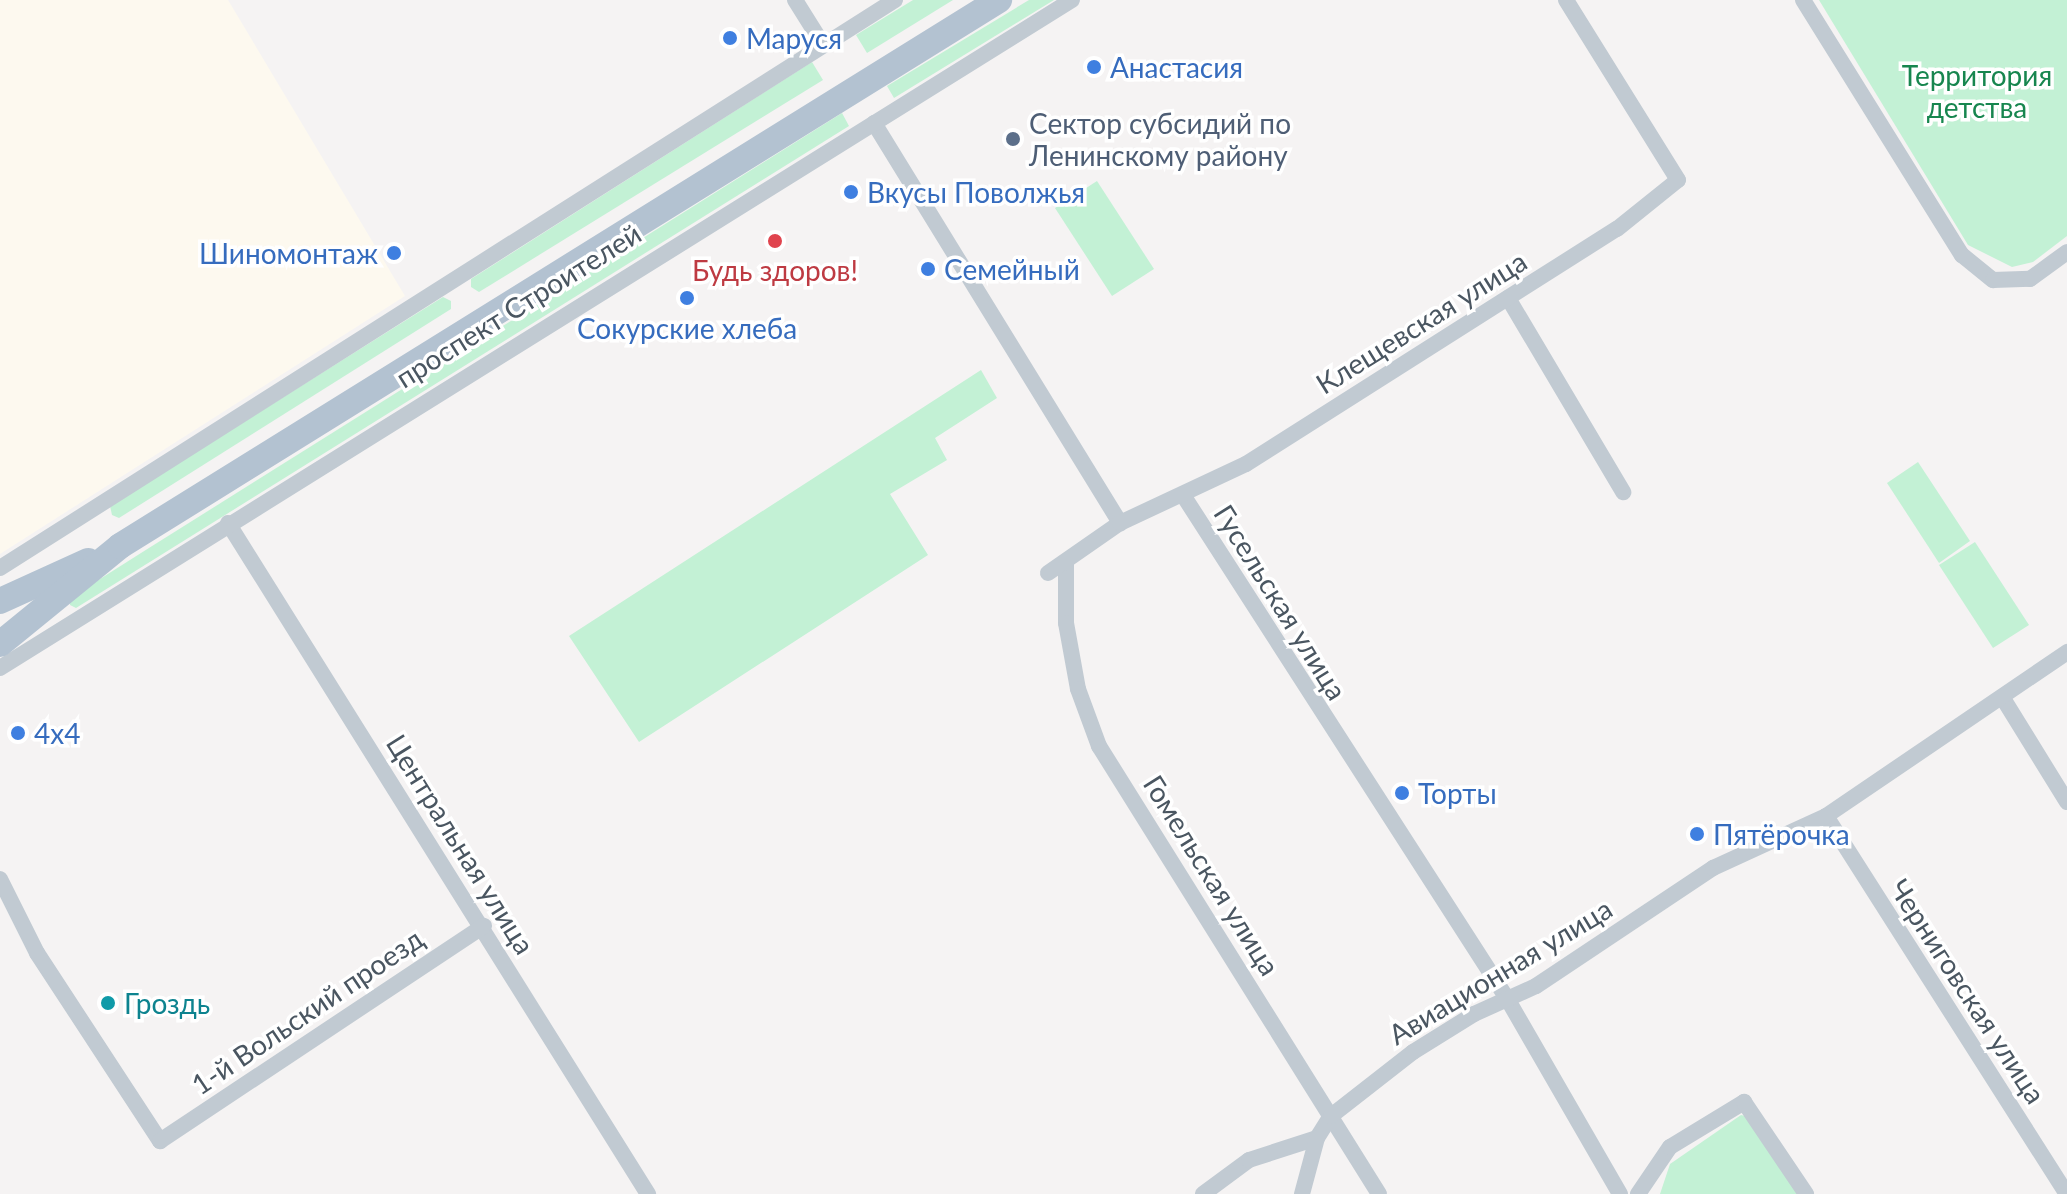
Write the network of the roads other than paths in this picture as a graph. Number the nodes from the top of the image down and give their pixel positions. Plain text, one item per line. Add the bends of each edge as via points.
1 (795, 0) edge
2 (895, 0) edge
3 (999, 0) edge
4 (1072, 0) edge
5 (1566, 0) edge
6 (1803, 0) edge
7 (822, 43) junction
8 (874, 123) junction
9 (2067, 252) edge
10 (1508, 298) junction
11 (1623, 492) dead end
12 (1183, 495) junction
13 (228, 523) junction
14 (1120, 523) junction
15 (120, 546) junction
16 (1066, 562) junction
17 (0, 568) edge
18 (1048, 573) dead end
19 (0, 601) edge
20 (0, 644) edge
21 (2067, 652) edge
22 (0, 668) edge
23 (2004, 700) junction
24 (2067, 802) edge
25 (1826, 816) junction
26 (0, 879) edge
27 (484, 926) junction
28 (1508, 1000) junction
29 (1331, 1116) junction
30 (1317, 1138) junction
31 (648, 1194) edge
32 (1203, 1194) edge
33 (1302, 1194) edge
34 (1379, 1194) edge
35 (1620, 1194) edge
36 (1638, 1194) edge
37 (1806, 1194) edge
38 (2067, 1194) edge

1 - 7 street
2 - 7 street, проспект Строителей
3 - 15 main road, проспект Строителей
4 - 8 street, проспект Строителей
5 - 10 street, Клещевская улица via 1678,180 1650,206
6 - 9 street via 1962,255 1993,280 2030,279
7 - 17 street, проспект Строителей
8 - 13 street, проспект Строителей
8 - 14 street
10 - 11 street
10 - 12 street, Клещевская улица via 1246,464
12 - 14 street, Гусельская улица
12 - 28 street, Гусельская улица
13 - 22 street, проспект Строителей
13 - 27 street, Центральная улица
14 - 16 street
15 - 19 main road, проспект Строителей
15 - 20 main road, проспект Строителей
16 - 18 street
16 - 29 street, Гомельская улица via 1066,623 1078,689 1099,746
21 - 23 street, Авиационная улица
23 - 24 street
23 - 25 street, Авиационная улица
25 - 28 street, Авиационная улица via 1713,868
25 - 38 street, Черниговская улица
26 - 27 street, 1-й Вольский проезд via 37,953 160,1141
27 - 31 street, Центральная улица
28 - 29 street, Авиационная улица via 1413,1052
28 - 35 street, Гусельская улица
29 - 30 street, Авиационная улица
29 - 34 street, Гомельская улица
30 - 32 street via 1249,1160
30 - 33 street, Авиационная улица
36 - 37 street via 1670,1147 1744,1102

